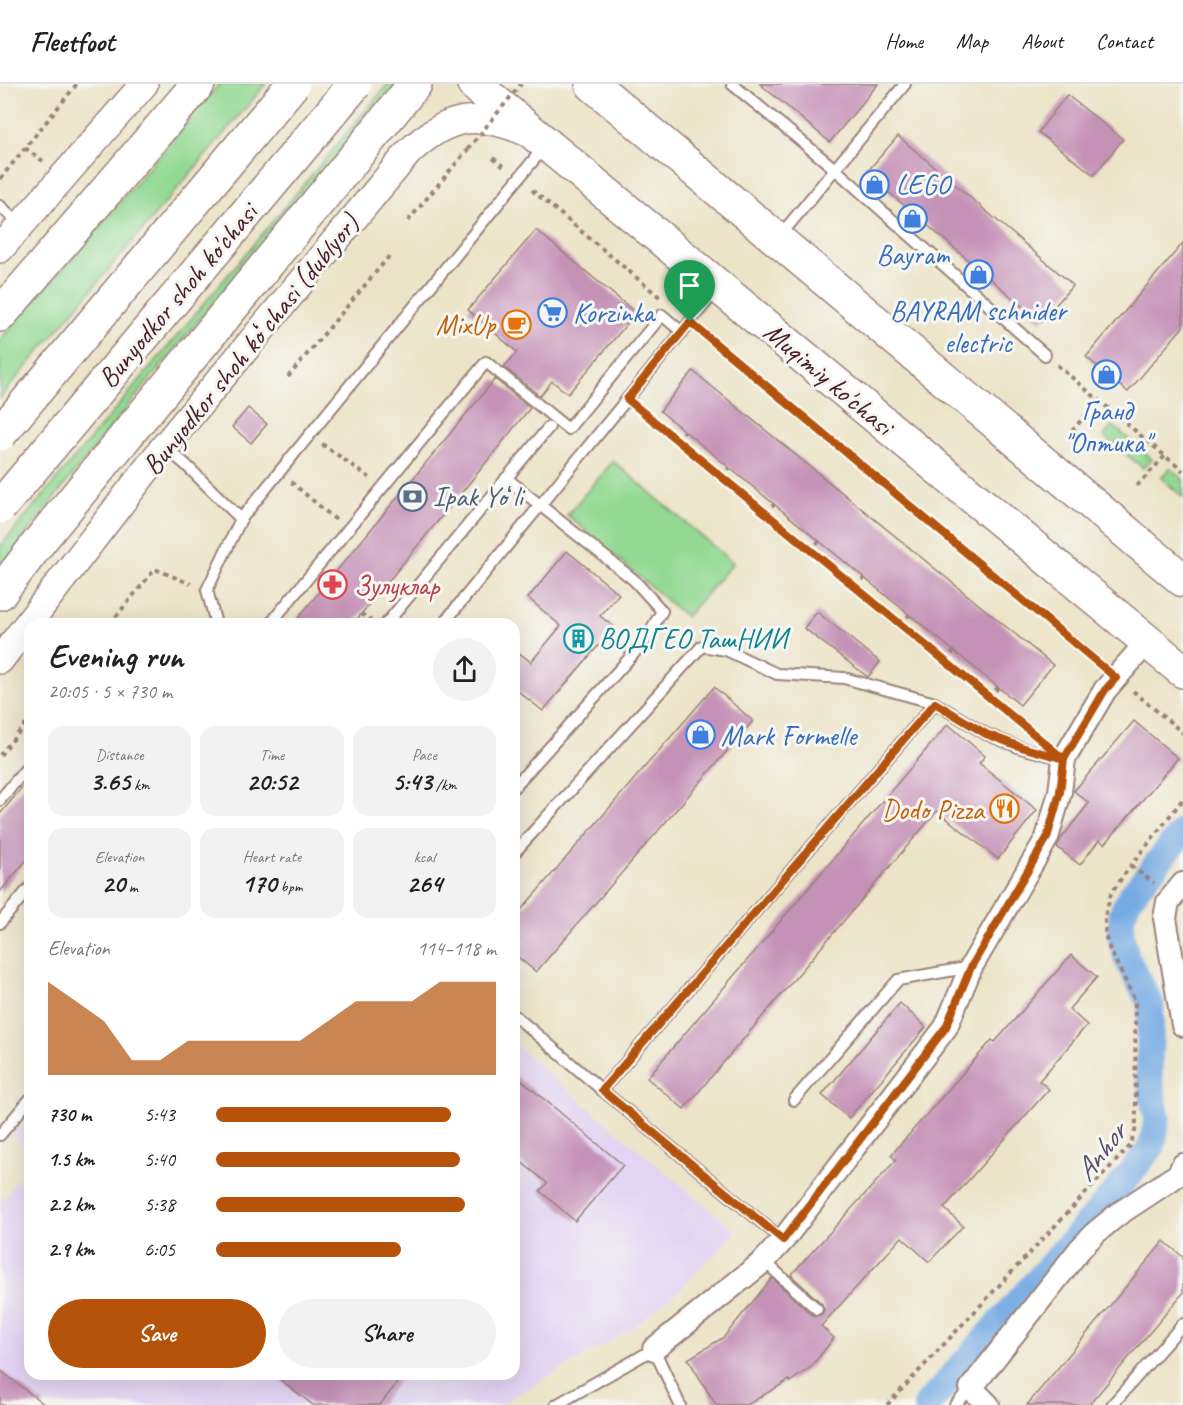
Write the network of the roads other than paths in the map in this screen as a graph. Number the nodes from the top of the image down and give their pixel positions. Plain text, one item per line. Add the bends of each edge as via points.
1 (144, 84) edge
2 (198, 84) edge
3 (293, 84) edge
4 (355, 84) edge
5 (415, 84) edge
6 (474, 84) edge
7 (592, 84) edge
8 (732, 84) edge
9 (905, 84) edge
10 (547, 144) junction
11 (835, 169) junction
12 (0, 206) edge
13 (21, 225) junction
14 (777, 240) junction
15 (0, 249) edge
16 (719, 287) junction
17 (0, 315) edge
18 (682, 332) junction
19 (1045, 355) road end
20 (549, 427) dead end
21 (0, 434) edge
22 (164, 447) junction
23 (506, 478) junction
24 (539, 506) junction
25 (0, 507) edge
26 (241, 519) junction
27 (1183, 580) edge
28 (0, 593) edge
29 (32, 618) edge
30 (214, 618) edge
31 (275, 618) edge
32 (391, 618) edge
33 (448, 618) edge
34 (24, 629) edge
35 (1147, 642) junction
36 (0, 660) edge
37 (1183, 671) edge
38 (935, 703) junction
39 (1064, 759) junction
40 (24, 771) edge
41 (520, 780) edge
42 (0, 800) edge
43 (520, 846) edge
44 (1183, 884) edge
45 (24, 894) edge
46 (0, 923) edge
47 (971, 967) junction
48 (520, 1020) edge
49 (1183, 1025) edge
50 (602, 1090) junction
51 (794, 1100) dead end
52 (24, 1106) edge
53 (0, 1135) edge
54 (1182, 1173) edge
55 (783, 1240) junction
56 (764, 1261) junction
57 (817, 1309) dead end
58 (1183, 1324) edge
59 (654, 1349) junction
60 (972, 1388) junction
61 (556, 1405) edge
62 (680, 1405) edge
63 (955, 1405) edge
64 (988, 1405) edge
65 (1112, 1405) edge

1 - 13 street
2 - 17 main road
3 - 21 main road, Bunyodkor shoh ko'chasi, bridge
4 - 25 main road, Bunyodkor shoh ko'chasi, bridge
5 - 28 main road
6 - 10 main road, Muqimiy ko'chasi
7 - 14 main road
8 - 11 lane
9 - 11 lane
10 - 16 main road, Muqimiy ko'chasi
10 - 22 street, Bunyodkor shoh koʻchasi (dublyor) via 518,129 481,118 454,122 423,139
10 - 26 lane
11 - 14 lane
11 - 19 lane
12 - 13 lane
13 - 15 street
14 - 27 main road
16 - 18 lane
16 - 35 main road, Muqimiy ko'chasi
18 - 24 lane
18 - 31 lane via 662,315 568,429 486,362
20 - 23 lane
22 - 26 lane
22 - 29 street, Bunyodkor shoh koʻchasi (dublyor)
23 - 24 lane
23 - 32 lane
24 - 33 lane
24 - 41 lane via 634,580 662,611 644,642
26 - 30 lane via 207,590
34 - 36 street, Bunyodkor shoh koʻchasi (dublyor)
35 - 37 main road, Muqimiy ko'chasi
35 - 39 street via 1105,690
38 - 39 lane via 986,734
38 - 43 lane via 844,678 777,674 726,650 702,646
38 - 50 lane
39 - 47 street via 1060,792 1047,838
40 - 42 lane
44 - 49 street via 1168,902 1165,918
45 - 46 lane
47 - 51 lane via 898,980
47 - 55 street via 946,1027
48 - 50 lane
50 - 55 lane
52 - 53 lane
54 - 60 street via 1094,1234
55 - 56 street
56 - 57 lane
56 - 59 street
58 - 65 lane
59 - 61 lane
59 - 62 lane
60 - 63 lane
60 - 64 street

